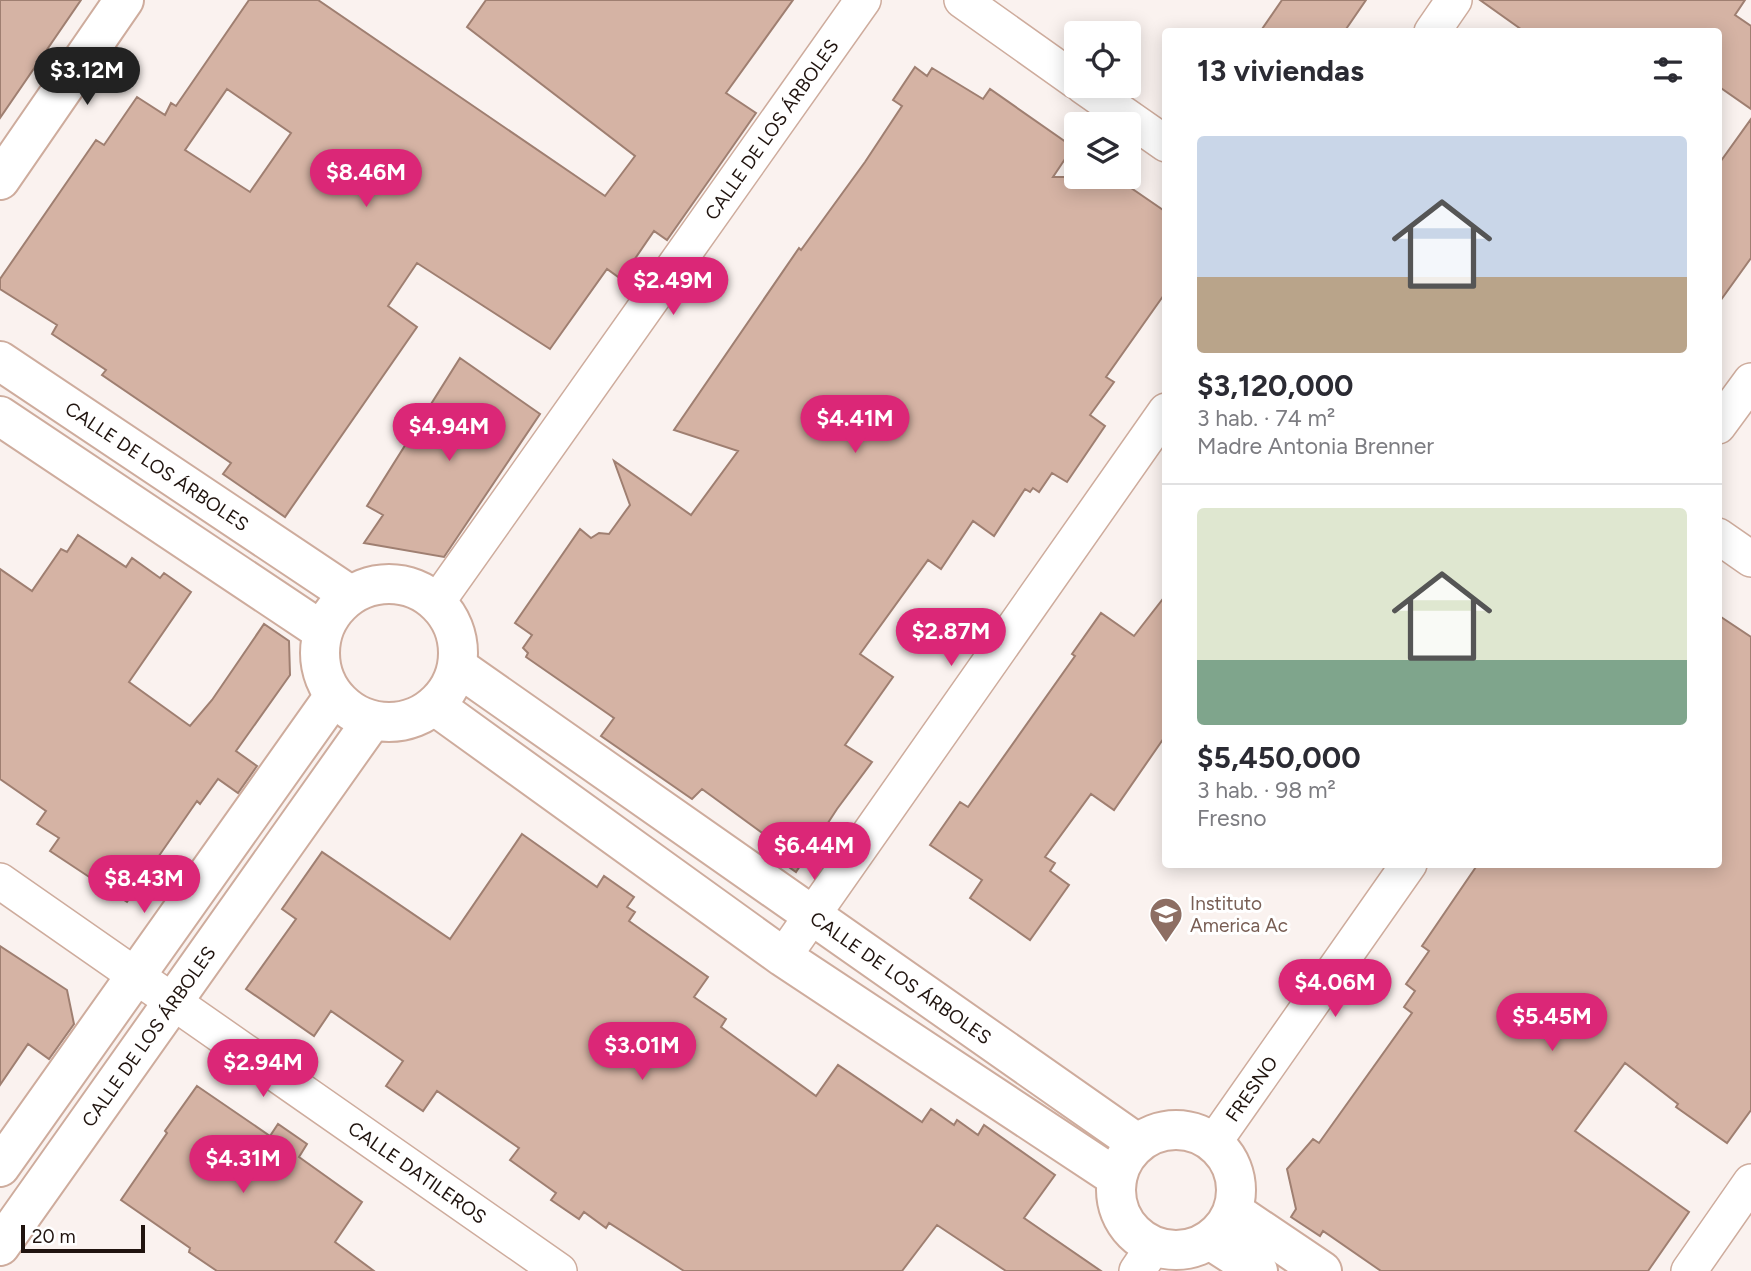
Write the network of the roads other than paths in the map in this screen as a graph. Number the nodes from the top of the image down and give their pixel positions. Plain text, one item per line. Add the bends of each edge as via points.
1 (124, 0) edge
2 (863, 0) edge
3 (962, 0) edge
4 (1454, 0) edge
5 (1435, 28) edge
6 (1064, 72) edge
7 (1100, 98) edge
8 (1162, 141) edge
9 (0, 180) edge
10 (0, 360) edge
11 (1751, 381) edge
12 (0, 416) edge
13 (1162, 417) edge
14 (1722, 421) edge
15 (1722, 539) edge
16 (1751, 559) edge
17 (350, 595) junction
18 (437, 602) junction
19 (322, 631) junction
20 (458, 667) junction
21 (334, 696) junction
22 (435, 706) junction
23 (371, 722) junction
24 (1406, 868) edge
25 (0, 881) edge
26 (811, 916) junction
27 (783, 957) junction
28 (136, 977) junction
29 (173, 1003) junction
30 (1214, 1142) junction
31 (1138, 1143) junction
32 (0, 1167) edge
33 (1116, 1178) junction
34 (1751, 1182) edge
35 (1221, 1225) junction
36 (0, 1246) edge
37 (1146, 1259) edge
38 (559, 1271) edge
39 (1258, 1271) edge
40 (1322, 1271) edge
41 (1689, 1271) edge

1 - 9 street
2 - 18 street, CALLE DE LOS ÁRBOLES
3 - 6 street
4 - 5 street
7 - 8 street
10 - 17 street, CALLE DE LOS ÁRBOLES
11 - 14 street
12 - 19 street
13 - 26 street
15 - 16 street
17 - 18 street via 371,585 394,583 417,589
17 - 19 street via 333,611
18 - 20 street via 451,620 458,643
19 - 21 street via 323,677
20 - 22 street
20 - 26 street, CALLE DE LOS ÁRBOLES
21 - 23 street
21 - 28 street
22 - 23 street via 394,723
22 - 27 street
23 - 29 street, CALLE DE LOS ÁRBOLES
24 - 30 street, FRESNO
25 - 28 street, CALLE DATILEROS
26 - 27 street
26 - 31 street, CALLE DE LOS ÁRBOLES
27 - 33 street
28 - 29 street, CALLE DATILEROS
28 - 32 street
29 - 36 street, CALLE DE LOS ÁRBOLES
29 - 38 street, CALLE DATILEROS
30 - 31 street via 1177,1129 1156,1132
30 - 35 street via 1235,1173 1237,1192
31 - 33 street
33 - 37 street via 1116,1199 1123,1219
34 - 41 street
35 - 37 street via 1192,1248
35 - 39 street
35 - 40 street

